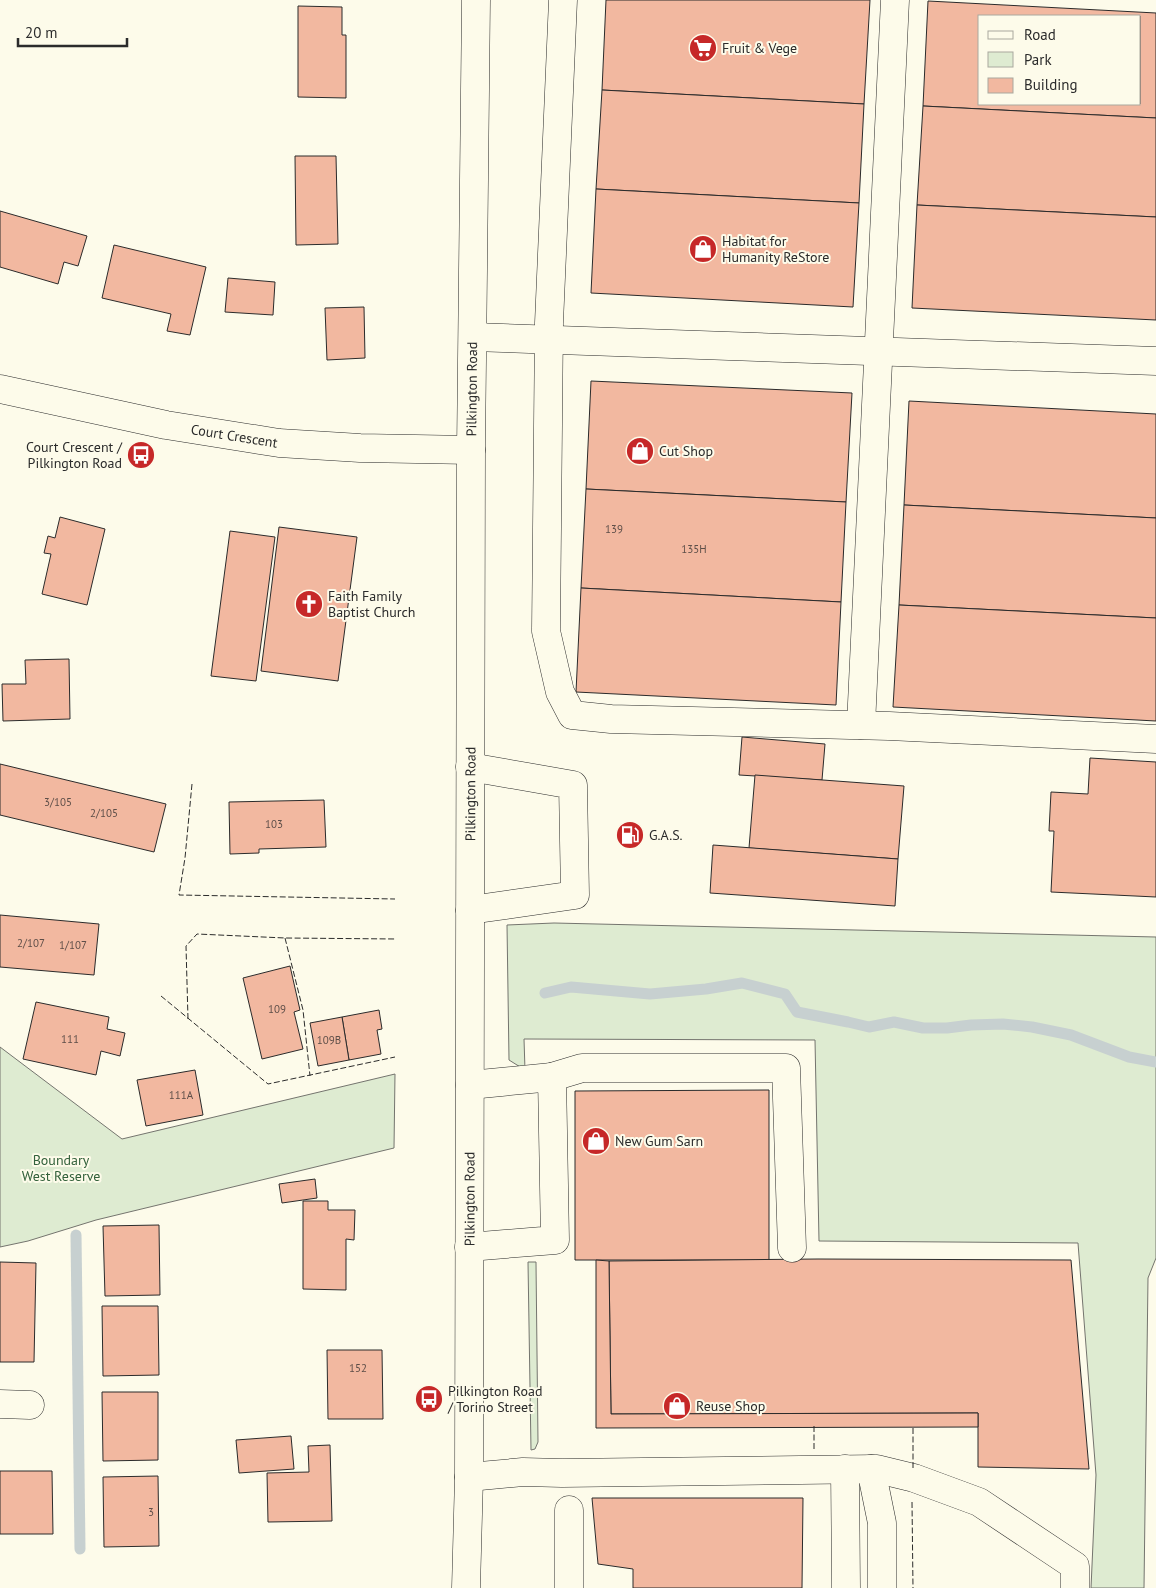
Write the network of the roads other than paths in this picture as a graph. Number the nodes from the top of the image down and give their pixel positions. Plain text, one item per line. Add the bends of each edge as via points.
1 (476, 0) edge
2 (563, 0) edge
3 (895, 0) edge
4 (473, 337) junction
5 (549, 339) junction
6 (878, 351) junction
7 (1156, 360) edge
8 (0, 389) edge
9 (472, 450) junction
10 (860, 725) junction
11 (1156, 739) edge
12 (470, 767) junction
13 (470, 910) junction
14 (552, 1077) junction
15 (470, 1085) junction
16 (469, 1247) junction
17 (792, 1248) dead end
18 (0, 1404) edge
19 (30, 1405) dead end
20 (858, 1469) junction
21 (469, 1477) junction
22 (569, 1510) dead end
23 (466, 1588) edge
24 (569, 1588) edge
25 (846, 1588) edge
26 (882, 1588) edge
27 (1074, 1588) edge

1 - 4 main road, Pilkington Road
2 - 5 main road
3 - 6 main road
4 - 5 main road
4 - 9 main road, Pilkington Road
5 - 6 main road
5 - 10 main road via 546,631 560,692 572,715 611,719
6 - 7 main road
6 - 10 main road
8 - 9 main road, Court Crescent via 166,425 279,443
9 - 12 main road, Pilkington Road
10 - 11 main road
12 - 13 main road, Pilkington Road
12 - 13 main road via 573,785 574,895
13 - 15 main road, Pilkington Road
14 - 15 main road
14 - 16 main road via 555,1240
14 - 17 main road via 582,1068 786,1068
15 - 16 main road, Pilkington Road
16 - 21 main road, Pilkington Road
18 - 19 main road
20 - 21 main road via 523,1472
20 - 25 main road
20 - 26 main road via 882,1523
20 - 27 main road via 914,1478 979,1502 1075,1566
21 - 23 main road, Pilkington Road
22 - 24 main road

